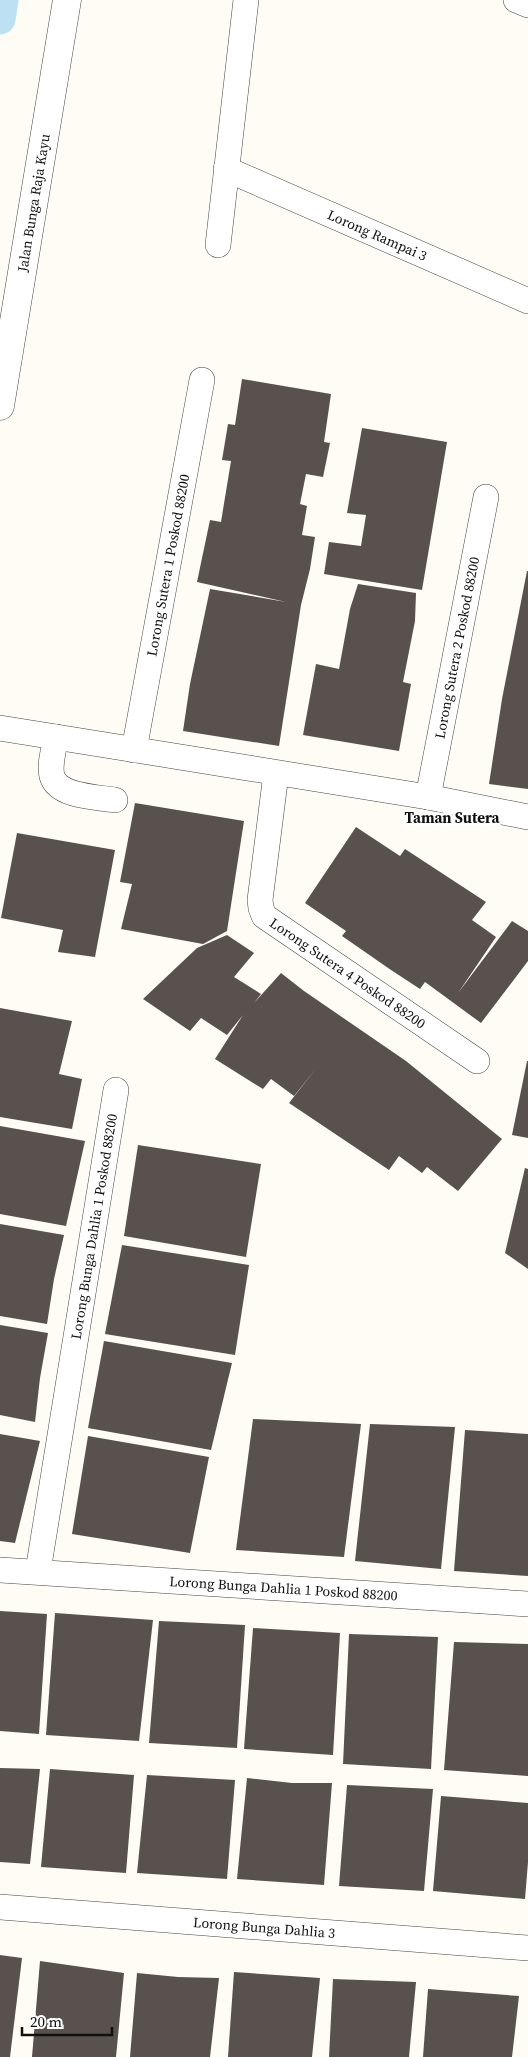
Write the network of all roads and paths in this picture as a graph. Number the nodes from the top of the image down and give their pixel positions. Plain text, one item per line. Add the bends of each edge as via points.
1 (67, 0) edge
2 (246, 0) edge
3 (516, 0) edge
4 (528, 5) edge
5 (226, 169) junction
6 (218, 244) dead end
7 (528, 300) edge
8 (202, 380) dead end
9 (0, 406) edge
10 (486, 497) dead end
11 (0, 728) edge
12 (56, 737) junction
13 (134, 750) junction
14 (276, 774) junction
15 (428, 797) junction
16 (115, 800) dead end
17 (528, 817) edge
18 (477, 1062) dead end
19 (116, 1090) dead end
20 (0, 1570) edge
21 (38, 1571) junction
22 (528, 1604) edge
23 (0, 1907) edge
24 (528, 1948) edge

1 - 9 street, Jalan Bunga Raja Kayu
2 - 5 street
3 - 4 street
5 - 6 street
5 - 7 street, Lorong Rampai 3
8 - 13 street, Lorong Sutera 1 Poskod 88200
10 - 15 street, Lorong Sutera 2 Poskod 88200
11 - 12 street
12 - 13 street
12 - 16 street via 51,767 55,784 69,792
13 - 14 street
14 - 15 street
14 - 18 street, Lorong Sutera 4 Poskod 88200 via 260,900 264,916
15 - 17 street
19 - 21 street, Lorong Bunga Dahlia 1 Poskod 88200
20 - 21 street, Lorong Bunga Dahlia 1 Poskod 88200
21 - 22 street, Lorong Bunga Dahlia 1 Poskod 88200
23 - 24 street, Lorong Bunga Dahlia 3

